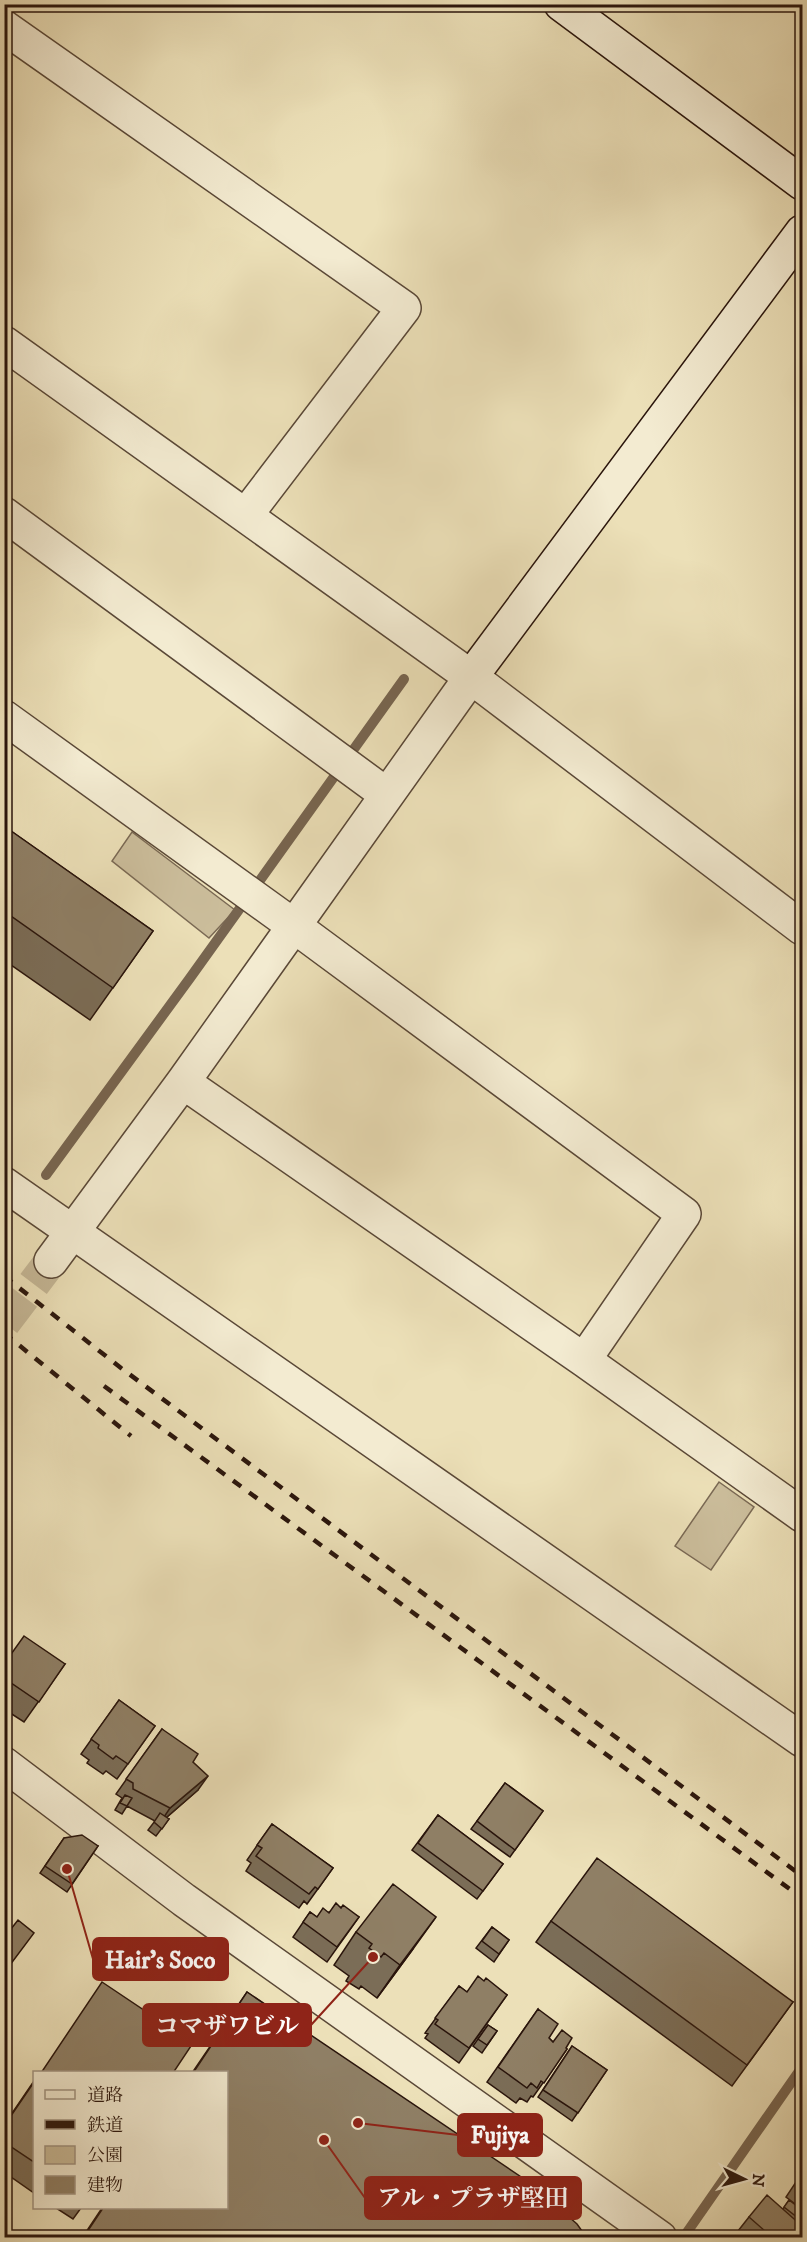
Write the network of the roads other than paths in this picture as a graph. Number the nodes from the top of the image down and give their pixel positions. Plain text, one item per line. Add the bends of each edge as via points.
1 (561, 4) edge
2 (4, 27) edge
3 (802, 183) edge
4 (802, 232) edge
5 (4, 342) edge
6 (4, 514) edge
7 (246, 516) junction
8 (471, 677) junction
9 (4, 717) edge
10 (387, 795) junction
11 (294, 926) junction
12 (802, 928) edge
13 (183, 1082) junction
14 (4, 1184) edge
15 (73, 1232) junction
16 (51, 1261) tunnel mouth
17 (584, 1360) junction
18 (802, 1515) edge
19 (802, 1740) edge
20 (4, 1764) edge
21 (660, 2238) edge

1 - 3 street
2 - 7 street via 404,308
4 - 8 street
5 - 7 street
6 - 10 street
7 - 8 street
8 - 10 street
8 - 12 street
9 - 11 street
10 - 11 street
11 - 13 street
11 - 17 street via 684,1214
13 - 15 street
13 - 17 street
14 - 15 street
15 - 16 street
15 - 19 street
17 - 18 street
20 - 21 street via 184,1900

